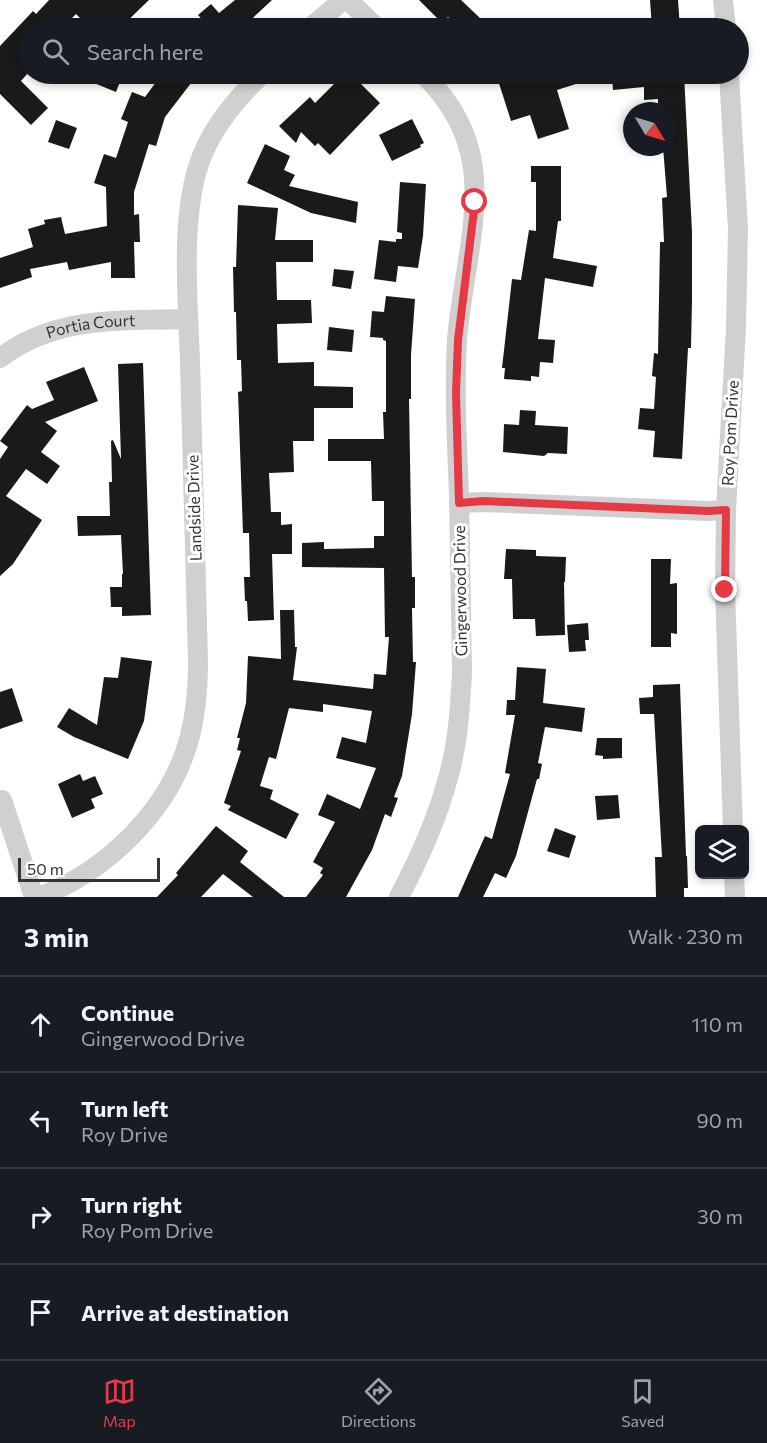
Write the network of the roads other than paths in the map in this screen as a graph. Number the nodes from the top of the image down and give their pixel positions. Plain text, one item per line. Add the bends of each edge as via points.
1 (343, 0) edge
2 (348, 0) edge
3 (723, 0) edge
4 (322, 18) edge
5 (367, 18) edge
6 (725, 18) edge
7 (253, 84) edge
8 (433, 84) edge
9 (730, 84) edge
10 (188, 319) junction
11 (0, 358) edge
12 (459, 503) junction
13 (726, 510) junction
14 (2, 800) dead end
15 (733, 825) edge
16 (734, 879) edge
17 (34, 897) edge
18 (39, 897) edge
19 (399, 897) edge
20 (735, 897) edge

1 - 4 street
2 - 5 street
3 - 6 street
7 - 10 street, Landside Drive via 226,112 197,170 189,204
8 - 12 street, Gingerwood Drive via 462,128 473,169 475,202 458,340
9 - 13 street, Roy Pom Drive via 738,229
10 - 11 street, Portia Court via 92,322 64,327 31,339
10 - 18 street, Landside Drive via 198,661 198,693 188,745 162,798 134,833 92,869
12 - 13 street
12 - 19 street, Gingerwood Drive via 459,714 448,777 424,848
13 - 15 street, Roy Pom Drive
14 - 17 street
16 - 20 street

